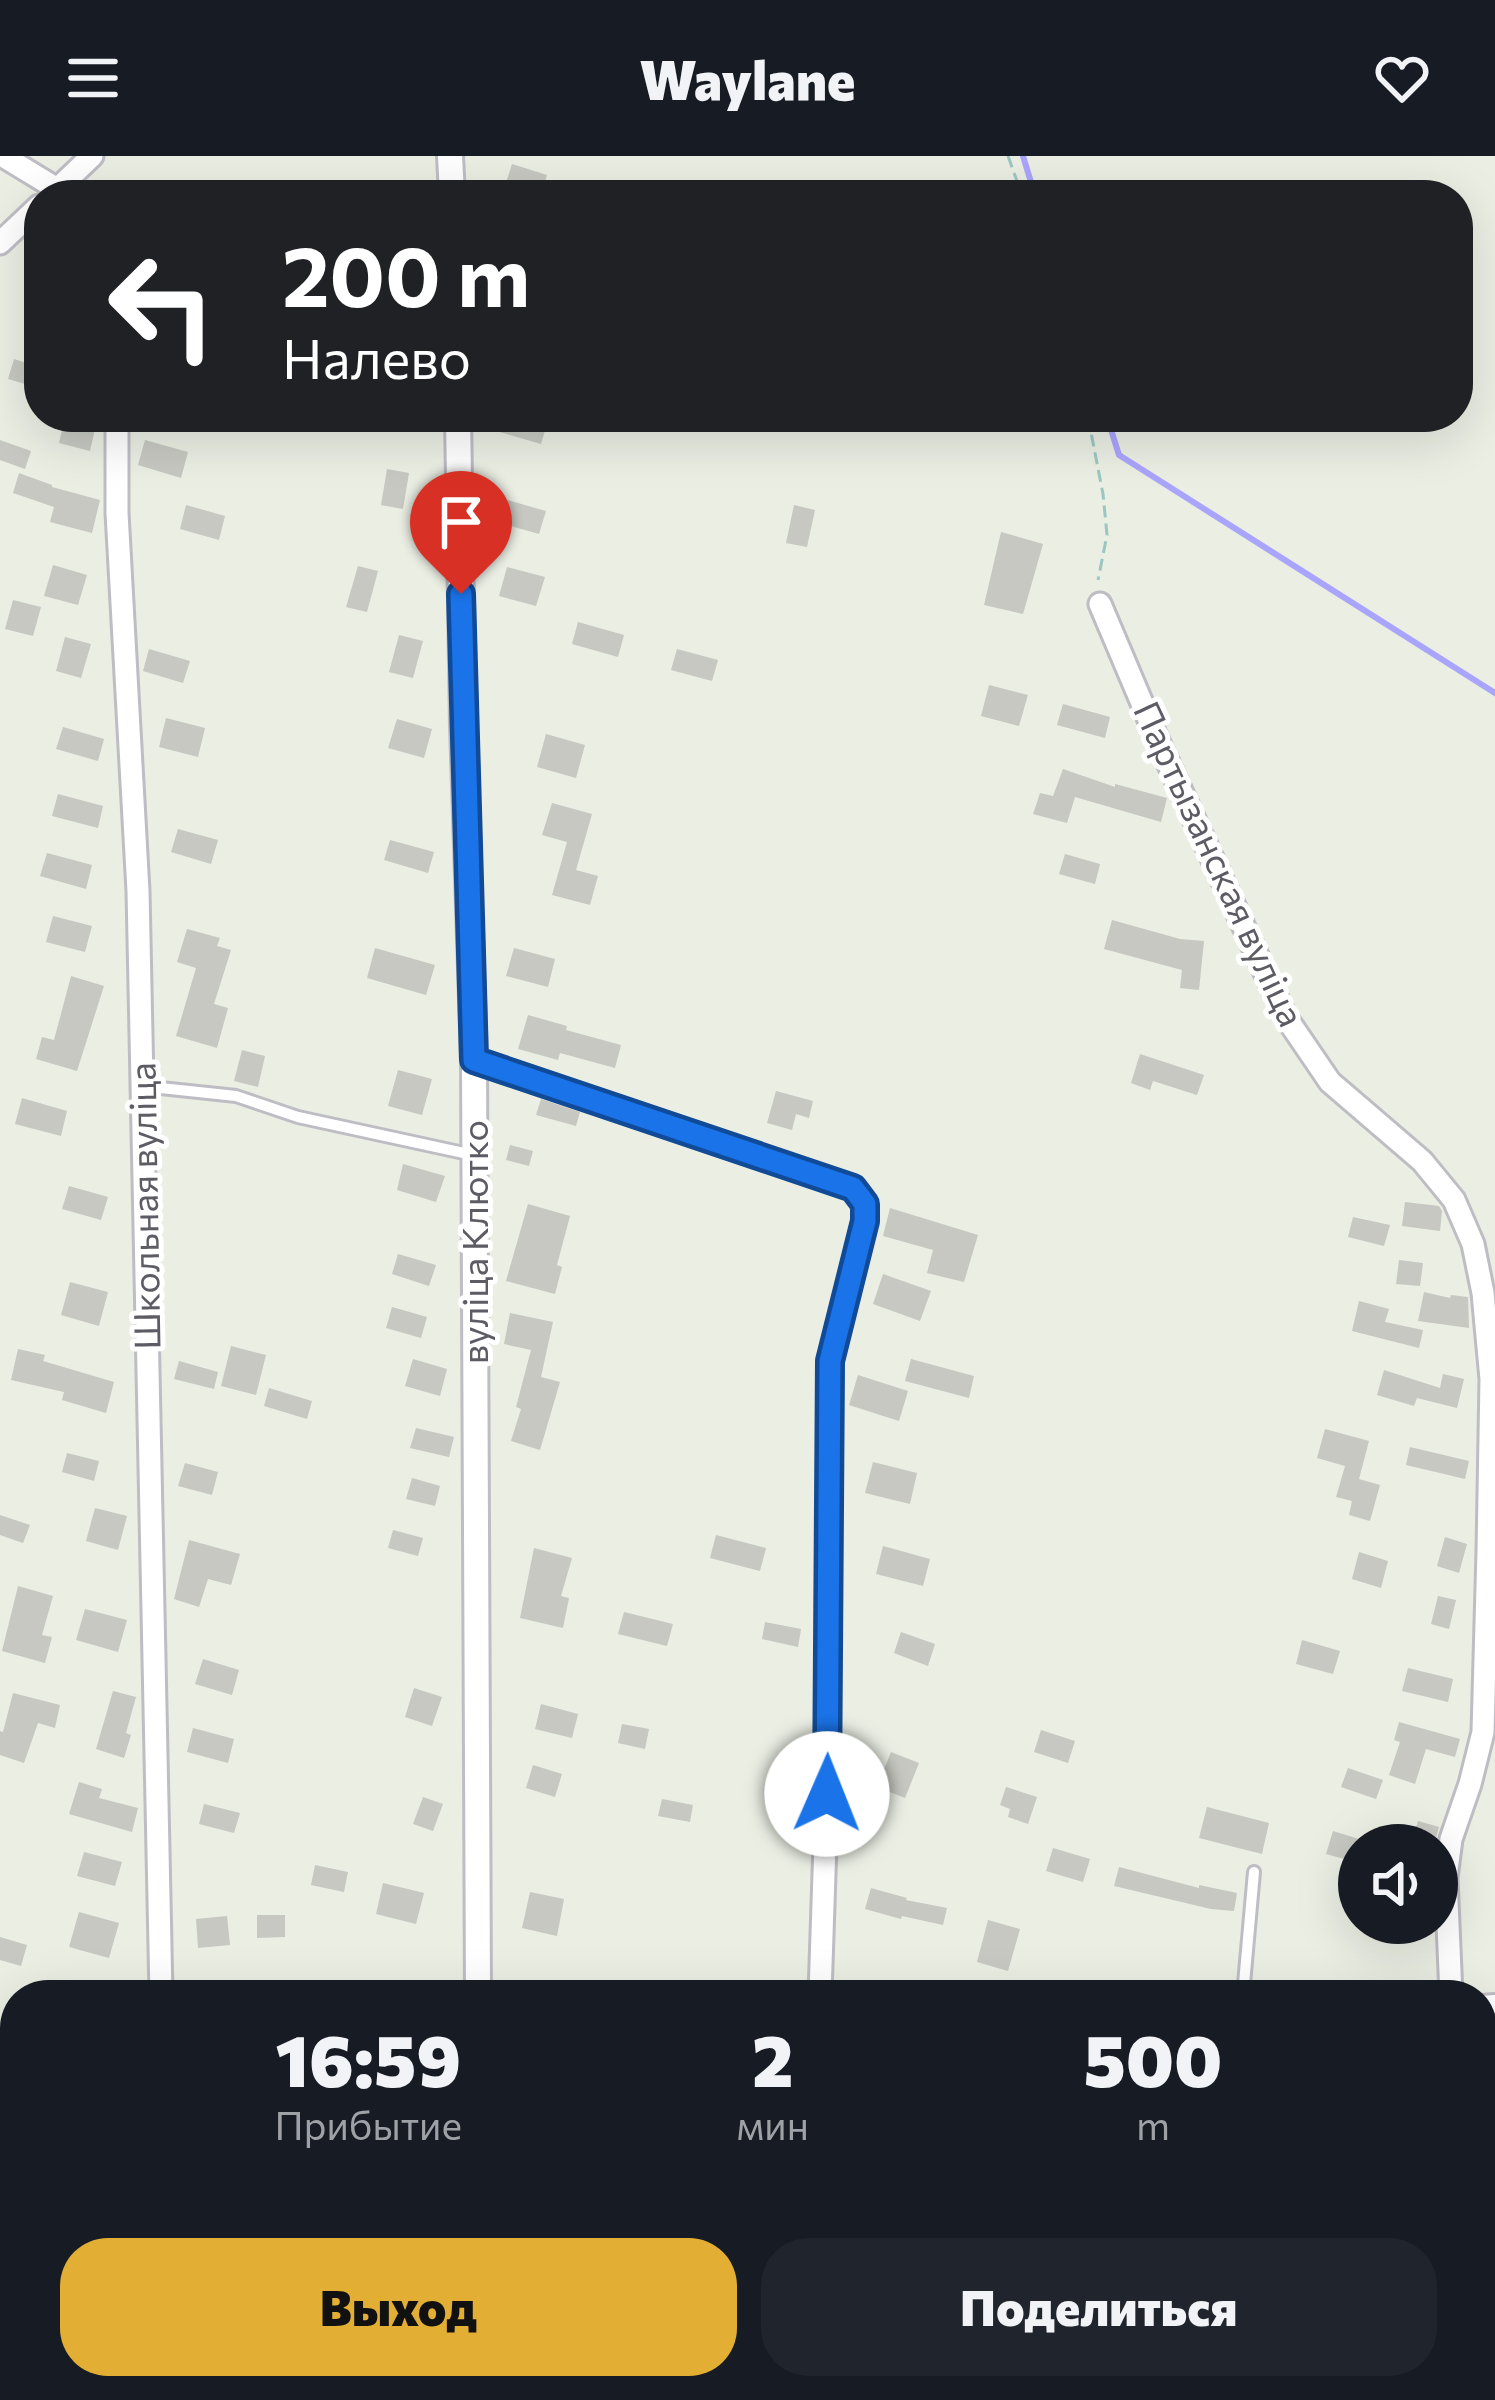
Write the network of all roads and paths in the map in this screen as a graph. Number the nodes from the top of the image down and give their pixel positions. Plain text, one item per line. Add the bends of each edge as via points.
1 (3, 156) edge
2 (92, 156) edge
3 (39, 180) edge
4 (71, 180) edge
5 (24, 220) edge
6 (0, 243) edge
7 (118, 432) edge
8 (458, 432) edge
9 (1091, 432) edge
10 (1100, 604) joint
11 (474, 1060) junction
12 (142, 1086) junction
13 (475, 1156) junction
14 (1254, 1872) dead end
15 (161, 1980) edge
16 (478, 1980) edge
17 (820, 1980) edge
18 (1244, 1980) edge
19 (1449, 1980) edge

1 - 3 street
2 - 4 street
5 - 6 street
7 - 12 street, Школьная вуліца
8 - 11 street, вуліца Клютко
9 - 10 path via 1107,535
10 - 19 street, Партызанская вуліца via 1285,1016 1330,1082 1422,1161 1454,1200 1473,1244 1491,1379 1489,1552 1483,1732 1446,1878
11 - 13 street, вуліца Клютко
11 - 17 street via 853,1188 865,1204 830,1361
12 - 13 lane via 236,1096
12 - 15 street, Школьная вуліца
13 - 16 street, вуліца Клютко
14 - 18 lane

